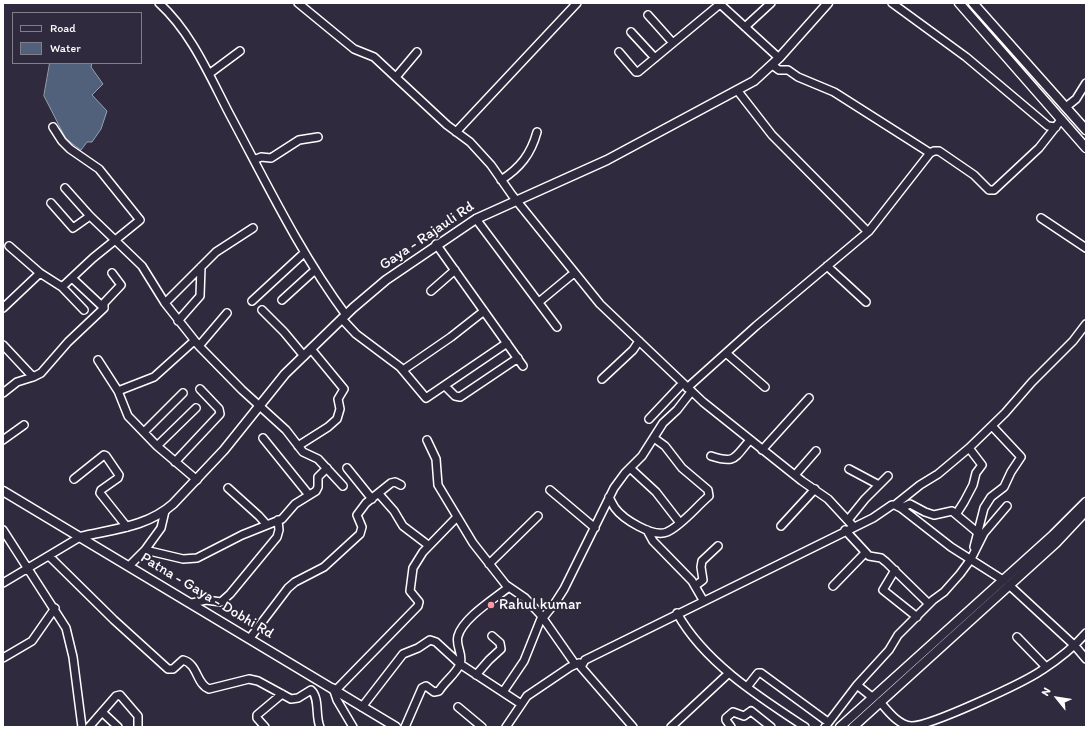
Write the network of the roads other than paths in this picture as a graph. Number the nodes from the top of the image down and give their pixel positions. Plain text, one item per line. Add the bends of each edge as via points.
1 (159, 3) edge
2 (298, 3) edge
3 (577, 3) edge
4 (771, 3) edge
5 (828, 3) edge
6 (892, 3) edge
7 (959, 3) edge
8 (973, 3) edge
9 (720, 4) edge
10 (648, 15) dead end
11 (745, 27) junction
12 (631, 32) dead end
13 (673, 43) junction
14 (240, 51) dead end
15 (418, 52) dead end
16 (619, 52) dead end
17 (654, 58) junction
18 (779, 58) junction
19 (772, 65) junction
20 (209, 74) junction
21 (396, 77) junction
22 (1086, 83) edge
23 (737, 90) junction
24 (1066, 107) junction
25 (1062, 120) junction
26 (53, 127) dead end
27 (1056, 127) junction
28 (1086, 130) edge
29 (456, 132) junction
30 (537, 132) dead end
31 (318, 137) dead end
32 (1086, 148) edge
33 (930, 153) junction
34 (254, 160) junction
35 (501, 180) junction
36 (65, 188) dead end
37 (516, 200) junction
38 (51, 203) dead end
39 (90, 216) junction
40 (1041, 218) dead end
41 (476, 219) junction
42 (253, 228) dead end
43 (868, 232) junction
44 (115, 239) junction
45 (436, 244) junction
46 (9, 246) dead end
47 (1086, 248) edge
48 (304, 253) junction
49 (827, 266) junction
50 (201, 267) junction
51 (315, 270) junction
52 (455, 270) junction
53 (40, 273) junction
54 (112, 273) dead end
55 (574, 273) junction
56 (72, 278) junction
57 (62, 287) junction
58 (431, 291) dead end
59 (252, 300) dead end
60 (282, 300) dead end
61 (539, 302) junction
62 (866, 302) dead end
63 (165, 304) junction
64 (104, 307) junction
65 (3, 308) edge
66 (84, 310) dead end
67 (262, 310) dead end
68 (484, 311) junction
69 (227, 313) dead end
70 (344, 317) junction
71 (178, 321) junction
72 (1086, 324) edge
73 (558, 327) dead end
74 (639, 341) junction
75 (507, 343) junction
76 (197, 344) junction
77 (3, 345) edge
78 (311, 349) junction
79 (726, 353) junction
80 (304, 356) junction
81 (518, 358) junction
82 (98, 360) dead end
83 (524, 366) dead end
84 (403, 370) junction
85 (33, 377) junction
86 (602, 379) dead end
87 (445, 386) junction
88 (765, 387) dead end
89 (687, 388) junction
90 (200, 389) dead end
91 (118, 391) junction
92 (3, 393) edge
93 (183, 393) dead end
94 (809, 398) dead end
95 (259, 405) junction
96 (196, 408) dead end
97 (649, 419) dead end
98 (24, 425) dead end
99 (992, 426) junction
100 (144, 432) junction
101 (263, 438) dead end
102 (654, 438) junction
103 (3, 440) edge
104 (427, 440) dead end
105 (750, 440) junction
106 (157, 446) junction
107 (298, 446) junction
108 (969, 448) junction
109 (762, 450) junction
110 (816, 451) dead end
111 (711, 456) dead end
112 (176, 462) junction
113 (327, 468) junction
114 (347, 468) dead end
115 (630, 468) junction
116 (849, 469) dead end
117 (795, 475) junction
118 (888, 476) dead end
119 (74, 478) dead end
120 (197, 480) junction
121 (401, 485) dead end
122 (878, 485) junction
123 (343, 486) dead end
124 (228, 488) dead end
125 (3, 490) edge
126 (550, 490) dead end
127 (815, 490) junction
128 (379, 494) junction
129 (309, 495) junction
130 (609, 497) junction
131 (372, 499) junction
132 (1086, 502) edge
133 (898, 506) junction
134 (1007, 506) dead end
135 (1086, 511) edge
136 (165, 512) junction
137 (957, 514) junction
138 (538, 516) dead end
139 (457, 517) junction
140 (278, 520) junction
141 (848, 520) junction
142 (680, 523) junction
143 (267, 525) junction
144 (781, 526) dead end
145 (853, 526) junction
146 (127, 527) junction
147 (595, 528) junction
148 (3, 530) edge
149 (647, 530) junction
150 (845, 530) junction
151 (977, 532) junction
152 (80, 537) junction
153 (428, 545) junction
154 (718, 546) dead end
155 (145, 550) junction
156 (974, 551) junction
157 (866, 553) junction
158 (49, 556) junction
159 (971, 559) junction
160 (489, 564) junction
161 (129, 566) junction
162 (28, 568) junction
163 (895, 570) junction
164 (1006, 582) junction
165 (3, 583) edge
166 (695, 586) junction
167 (833, 586) dead end
168 (509, 587) junction
169 (703, 600) junction
170 (192, 603) junction
171 (929, 604) junction
172 (54, 608) junction
173 (677, 613) junction
174 (542, 617) junction
175 (917, 617) junction
176 (1086, 633) edge
177 (492, 636) dead end
178 (1017, 637) dead end
179 (250, 638) junction
180 (1075, 646) junction
181 (3, 658) edge
182 (1086, 659) edge
183 (578, 663) junction
184 (460, 664) junction
185 (1046, 667) junction
186 (729, 673) junction
187 (476, 675) junction
188 (857, 685) junction
189 (747, 687) junction
190 (335, 689) junction
191 (503, 692) junction
192 (282, 694) junction
193 (872, 697) junction
194 (880, 702) junction
195 (521, 704) junction
196 (362, 707) junction
197 (458, 707) dead end
198 (102, 712) junction
199 (826, 725) edge
200 (82, 727) edge
201 (89, 727) edge
202 (118, 727) edge
203 (138, 727) edge
204 (265, 727) edge
205 (320, 727) edge
206 (353, 727) edge
207 (396, 727) edge
208 (405, 727) edge
209 (482, 727) edge
210 (506, 727) edge
211 (633, 727) edge
212 (671, 727) edge
213 (731, 727) edge
214 (771, 727) edge
215 (805, 727) edge
216 (840, 727) edge
217 (853, 727) edge

1 - 20 street via 185,33
2 - 21 street via 354,49 371,55
3 - 29 street
4 - 11 street
5 - 18 main road, Gaya - Rajauli Rd
6 - 27 street via 966,57 1048,126
7 - 25 main road
8 - 24 main road
9 - 11 street
9 - 13 street
10 - 13 street
11 - 18 street
12 - 17 street
13 - 17 street
14 - 20 street
15 - 21 street
16 - 17 street via 636,72
18 - 19 main road, Gaya - Rajauli Rd
19 - 23 main road, Gaya - Rajauli Rd
19 - 33 street via 834,92
20 - 34 street
21 - 29 street
22 - 24 street via 1076,99
23 - 37 main road, Gaya - Rajauli Rd via 607,160
23 - 43 street via 772,135
24 - 28 main road
25 - 27 street
25 - 32 main road
26 - 44 street via 62,141 76,154 99,169 139,218 138,223
27 - 33 street via 1030,157 994,190 989,190 974,175 940,152
29 - 35 street via 480,152
30 - 35 street via 522,164
31 - 34 street via 299,140 271,158 260,157
33 - 43 street
34 - 48 street
35 - 37 street
36 - 39 street
37 - 41 main road, Gaya - Rajauli Rd
37 - 55 street
38 - 39 street via 73,228
39 - 44 street
40 - 47 street
41 - 45 main road, Gaya - Rajauli Rd
41 - 61 street
42 - 50 street via 216,252
43 - 49 street
44 - 56 street
44 - 63 street via 142,266
45 - 52 street
45 - 70 main road, Gaya - Rajauli Rd via 386,280
46 - 53 street
48 - 51 street
48 - 59 street
49 - 62 street
49 - 79 street
50 - 63 street
50 - 71 street via 200,296
51 - 60 street
51 - 70 street
52 - 58 street
52 - 68 street
53 - 57 street
53 - 65 street
54 - 64 street via 121,285 104,303
55 - 61 street
55 - 74 street via 600,304
56 - 57 street
56 - 64 street
57 - 66 street
61 - 73 street
63 - 71 street
64 - 85 street via 41,373
67 - 80 street
68 - 75 street
68 - 84 street
69 - 76 street
70 - 78 main road, Gaya - Rajauli Rd
70 - 84 street via 356,334
71 - 76 street
72 - 99 street
74 - 86 street
74 - 89 street
75 - 81 street
75 - 87 street
76 - 91 street via 154,377
76 - 95 street
77 - 85 street
78 - 80 main road, Gaya - Rajauli Rd
78 - 107 street via 344,389 338,399 340,410 337,419
79 - 88 street
79 - 89 street
80 - 95 main road, Gaya - Rajauli Rd
81 - 83 street
81 - 87 street via 460,397 455,396
82 - 91 street
84 - 87 street via 426,398
85 - 92 street via 16,382
89 - 97 street
89 - 102 street via 677,410 663,423
89 - 105 street
90 - 112 street via 219,409 220,414
91 - 100 street via 125,411
93 - 100 street
94 - 109 street
95 - 107 street via 286,430
95 - 120 main road, Gaya - Rajauli Rd
96 - 106 street
98 - 103 street
99 - 108 street
99 - 151 street via 1021,457 1009,474 1004,487 986,504
100 - 106 street
101 - 129 street
102 - 115 street
102 - 142 street via 665,446 682,468 710,492 709,496
104 - 139 street via 436,459 438,485
105 - 109 street
105 - 111 street via 731,460
106 - 112 street
107 - 113 street
108 - 133 street via 938,474 920,485
108 - 137 street via 982,465
109 - 117 street
110 - 117 street
112 - 120 street
113 - 123 street
113 - 129 street via 318,477 317,489
114 - 131 street
115 - 130 street
115 - 142 street via 656,492
116 - 122 street
117 - 127 street
118 - 122 street
119 - 146 street via 106,456 119,475 100,493
120 - 136 main road, Gaya - Rajauli Rd
121 - 128 street via 391,483
122 - 141 street
124 - 143 street
125 - 152 main road, Patna - Gaya - Dobhi Rd
126 - 147 street
127 - 141 street
127 - 144 street
128 - 131 street
128 - 153 street via 403,526
129 - 140 street
130 - 147 street
130 - 149 street via 614,508
131 - 179 street via 357,515 362,527 360,534 324,567 288,588
132 - 164 main road
133 - 137 street via 910,504 934,515 950,510
133 - 145 street
133 - 159 street
134 - 156 street via 984,533
135 - 164 main road via 1056,543
136 - 146 main road, Gaya - Rajauli Rd
136 - 155 street via 160,528
137 - 151 street
138 - 160 street
139 - 153 street
139 - 160 street
140 - 143 street
140 - 170 street via 277,537 230,594 221,602 206,600
141 - 145 street
142 - 149 street via 666,533 658,534
143 - 155 street via 242,534 197,558 183,559
145 - 150 street
146 - 152 main road, Gaya - Rajauli Rd
147 - 174 street via 564,589
148 - 162 street
149 - 166 street via 651,538
150 - 157 street
150 - 169 street
151 - 156 street
152 - 158 street
152 - 161 main road, Patna - Gaya - Dobhi Rd
153 - 190 street via 413,568 409,588 410,593 419,602 418,606
154 - 166 street via 702,561 702,580
155 - 161 street
156 - 159 street
157 - 163 street via 871,558 881,558
157 - 167 street
158 - 162 street
158 - 192 street via 168,669 174,669 184,660 194,667 202,684 209,689 244,679 253,680
159 - 164 street
159 - 171 street via 948,588
160 - 168 street
161 - 170 main road, Patna - Gaya - Dobhi Rd
162 - 165 street
162 - 172 street
163 - 171 street
163 - 175 street via 883,590
164 - 180 street
164 - 193 main road
164 - 194 main road
166 - 169 street
168 - 174 street via 530,602
168 - 184 street via 474,615 461,630 457,639
169 - 173 street
170 - 179 main road, Patna - Gaya - Dobhi Rd
171 - 175 street
172 - 181 street via 32,641
172 - 200 street via 69,637
173 - 183 street
173 - 186 street via 691,634
174 - 183 street
174 - 191 street via 524,662
175 - 188 street via 898,635
176 - 180 street
177 - 187 street via 500,643 501,649
178 - 185 street
179 - 190 main road, Patna - Gaya - Dobhi Rd
180 - 182 street
180 - 185 street
183 - 195 street via 531,693
183 - 211 street
184 - 187 street
184 - 196 street via 436,642 428,640 400,657
184 - 208 street via 439,691 434,692 426,686 422,688
185 - 194 street via 1022,682 918,725 905,724 889,713
186 - 189 street
186 - 212 street
187 - 191 street
188 - 193 street
188 - 199 street
189 - 199 street via 758,673 762,673
189 - 215 street
190 - 196 main road, Patna - Gaya - Dobhi Rd
190 - 206 street via 337,700
191 - 195 street
192 - 204 street via 257,715
192 - 205 street via 294,700 308,690 312,691 316,699 316,715
193 - 216 main road
194 - 217 main road
195 - 210 street
196 - 207 main road, Patna - Gaya - Dobhi Rd
197 - 209 street
198 - 201 street
198 - 202 street
198 - 203 street via 116,696 121,695 138,716
213 - 214 street via 726,720 730,713 744,716 752,711

